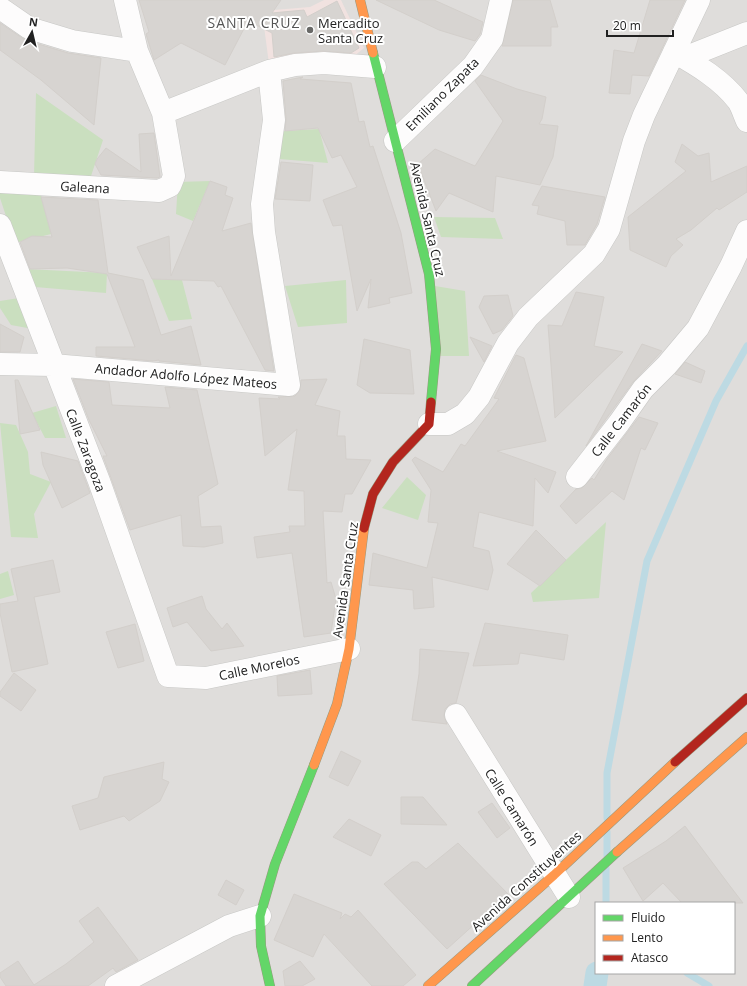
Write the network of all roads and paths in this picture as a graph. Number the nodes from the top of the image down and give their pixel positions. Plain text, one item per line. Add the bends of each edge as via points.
1 (125, 0) edge
2 (360, 0) edge
3 (501, 0) edge
4 (699, 0) edge
5 (0, 8) edge
6 (747, 33) edge
7 (137, 52) junction
8 (679, 55) junction
9 (375, 67) junction
10 (269, 71) junction
11 (163, 113) junction
12 (747, 121) edge
13 (395, 141) junction
14 (0, 182) edge
15 (0, 225) edge
16 (747, 230) edge
17 (0, 364) edge
18 (53, 365) junction
19 (429, 424) junction
20 (577, 477) dead end
21 (349, 649) junction
22 (168, 676) joint
23 (747, 698) edge
24 (456, 715) dead end
25 (745, 735) edge
26 (561, 868) junction
27 (569, 897) junction
28 (260, 916) junction
29 (116, 986) edge
30 (270, 986) edge
31 (428, 986) edge
32 (472, 986) edge

1 - 7 street
2 - 9 street, Avenida Santa Cruz
3 - 13 street, Emiliano Zapata via 492,39 473,66
4 - 8 street
5 - 7 street via 29,28 72,41
6 - 8 street
7 - 11 street
8 - 12 street via 721,83 738,102
8 - 19 street via 634,141 609,229 594,254 528,317 508,343 479,397 465,414 448,424
9 - 10 street via 324,63 295,64
9 - 13 street, Avenida Santa Cruz
10 - 11 street
10 - 18 street, Andador Adolfo López Mateos via 274,120 262,204 264,232 289,385
11 - 14 street, Galeana via 174,176 170,186 159,191
13 - 19 street, Avenida Santa Cruz via 429,274 436,349
15 - 18 street, Calle Zaragoza
16 - 20 street, Calle Camarón via 698,328 643,389
17 - 18 street
18 - 22 street, Calle Zaragoza via 99,481
19 - 21 street, Avenida Santa Cruz via 393,462 373,494 362,535
21 - 22 street, Calle Morelos via 206,678
21 - 28 street, Avenida Santa Cruz via 338,704 275,864
23 - 26 street, Avenida Constituyentes via 728,721 640,793
24 - 26 street, Calle Camarón
25 - 27 street
26 - 27 street, Calle Camarón
26 - 31 street, Avenida Constituyentes
27 - 32 street
28 - 29 street via 229,926
28 - 30 street, Avenida Santa Cruz via 261,946

